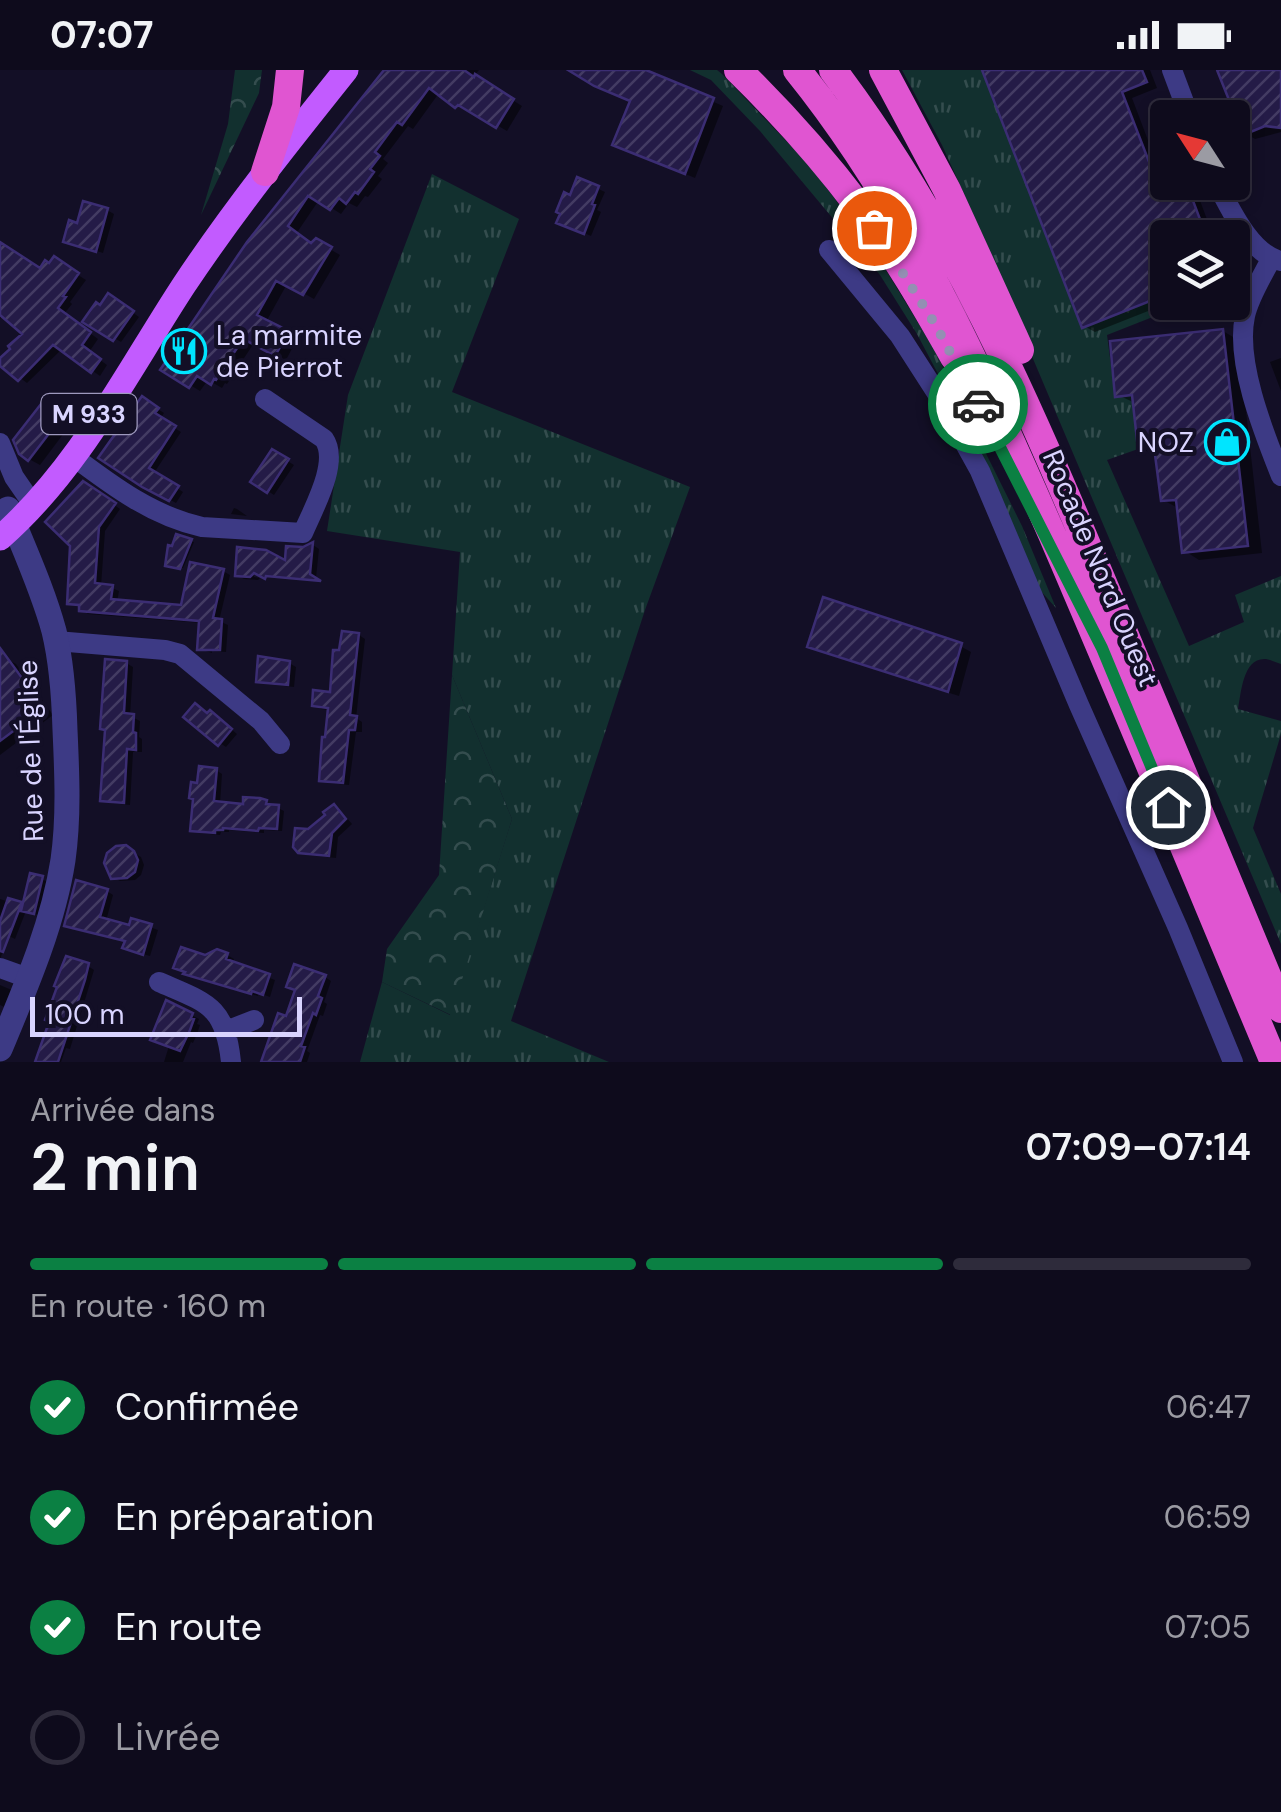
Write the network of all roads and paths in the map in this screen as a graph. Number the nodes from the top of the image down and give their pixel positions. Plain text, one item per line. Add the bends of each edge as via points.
1 (290, 70) edge
2 (346, 70) edge
3 (738, 70) edge
4 (798, 70) edge
5 (833, 70) edge
6 (882, 70) edge
7 (1172, 70) edge
8 (1183, 100) edge
9 (265, 172) junction
10 (1225, 200) edge
11 (829, 250) dead end
12 (1276, 260) edge
13 (164, 315) junction
14 (265, 399) dead end
15 (0, 444) edge
16 (74, 457) junction
17 (1281, 476) edge
18 (1064, 490) junction
19 (13, 515) edge
20 (56, 641) junction
21 (1102, 648) junction
22 (280, 744) dead end
23 (0, 968) edge
24 (28, 978) junction
25 (159, 982) dead end
26 (1281, 1009) edge
27 (254, 1020) dead end
28 (226, 1031) junction
29 (2, 1037) edge
30 (232, 1062) edge
31 (1233, 1062) edge
32 (1274, 1062) edge

1 - 9 highway
2 - 9 main road, M 933
3 - 21 highway via 826,164 897,262 954,357
4 - 21 highway, Rocade Nord Ouest via 870,170 940,292
5 - 18 highway, Rocade Nord Ouest via 964,275
6 - 18 highway via 1003,310 1041,403
7 - 8 street
9 - 13 main road, M 933
10 - 12 street via 1241,230
11 - 31 street via 900,336 980,472
12 - 17 street via 1246,311 1242,337 1256,411
13 - 16 main road, M 933
13 - 19 main road, M 933
14 - 16 street via 329,446 330,462 303,532 188,524 146,507
15 - 19 street via 14,478
16 - 19 main road, M 933
18 - 26 highway, Rocade Nord Ouest
19 - 20 street, Rue de l'Église
20 - 22 street via 180,654
20 - 24 street, Rue de l'Église via 66,835 54,900
21 - 32 highway, Rocade Nord Ouest
23 - 24 street
24 - 29 street, Rue de l'Église
25 - 28 street via 215,1010
27 - 28 street
28 - 30 street

